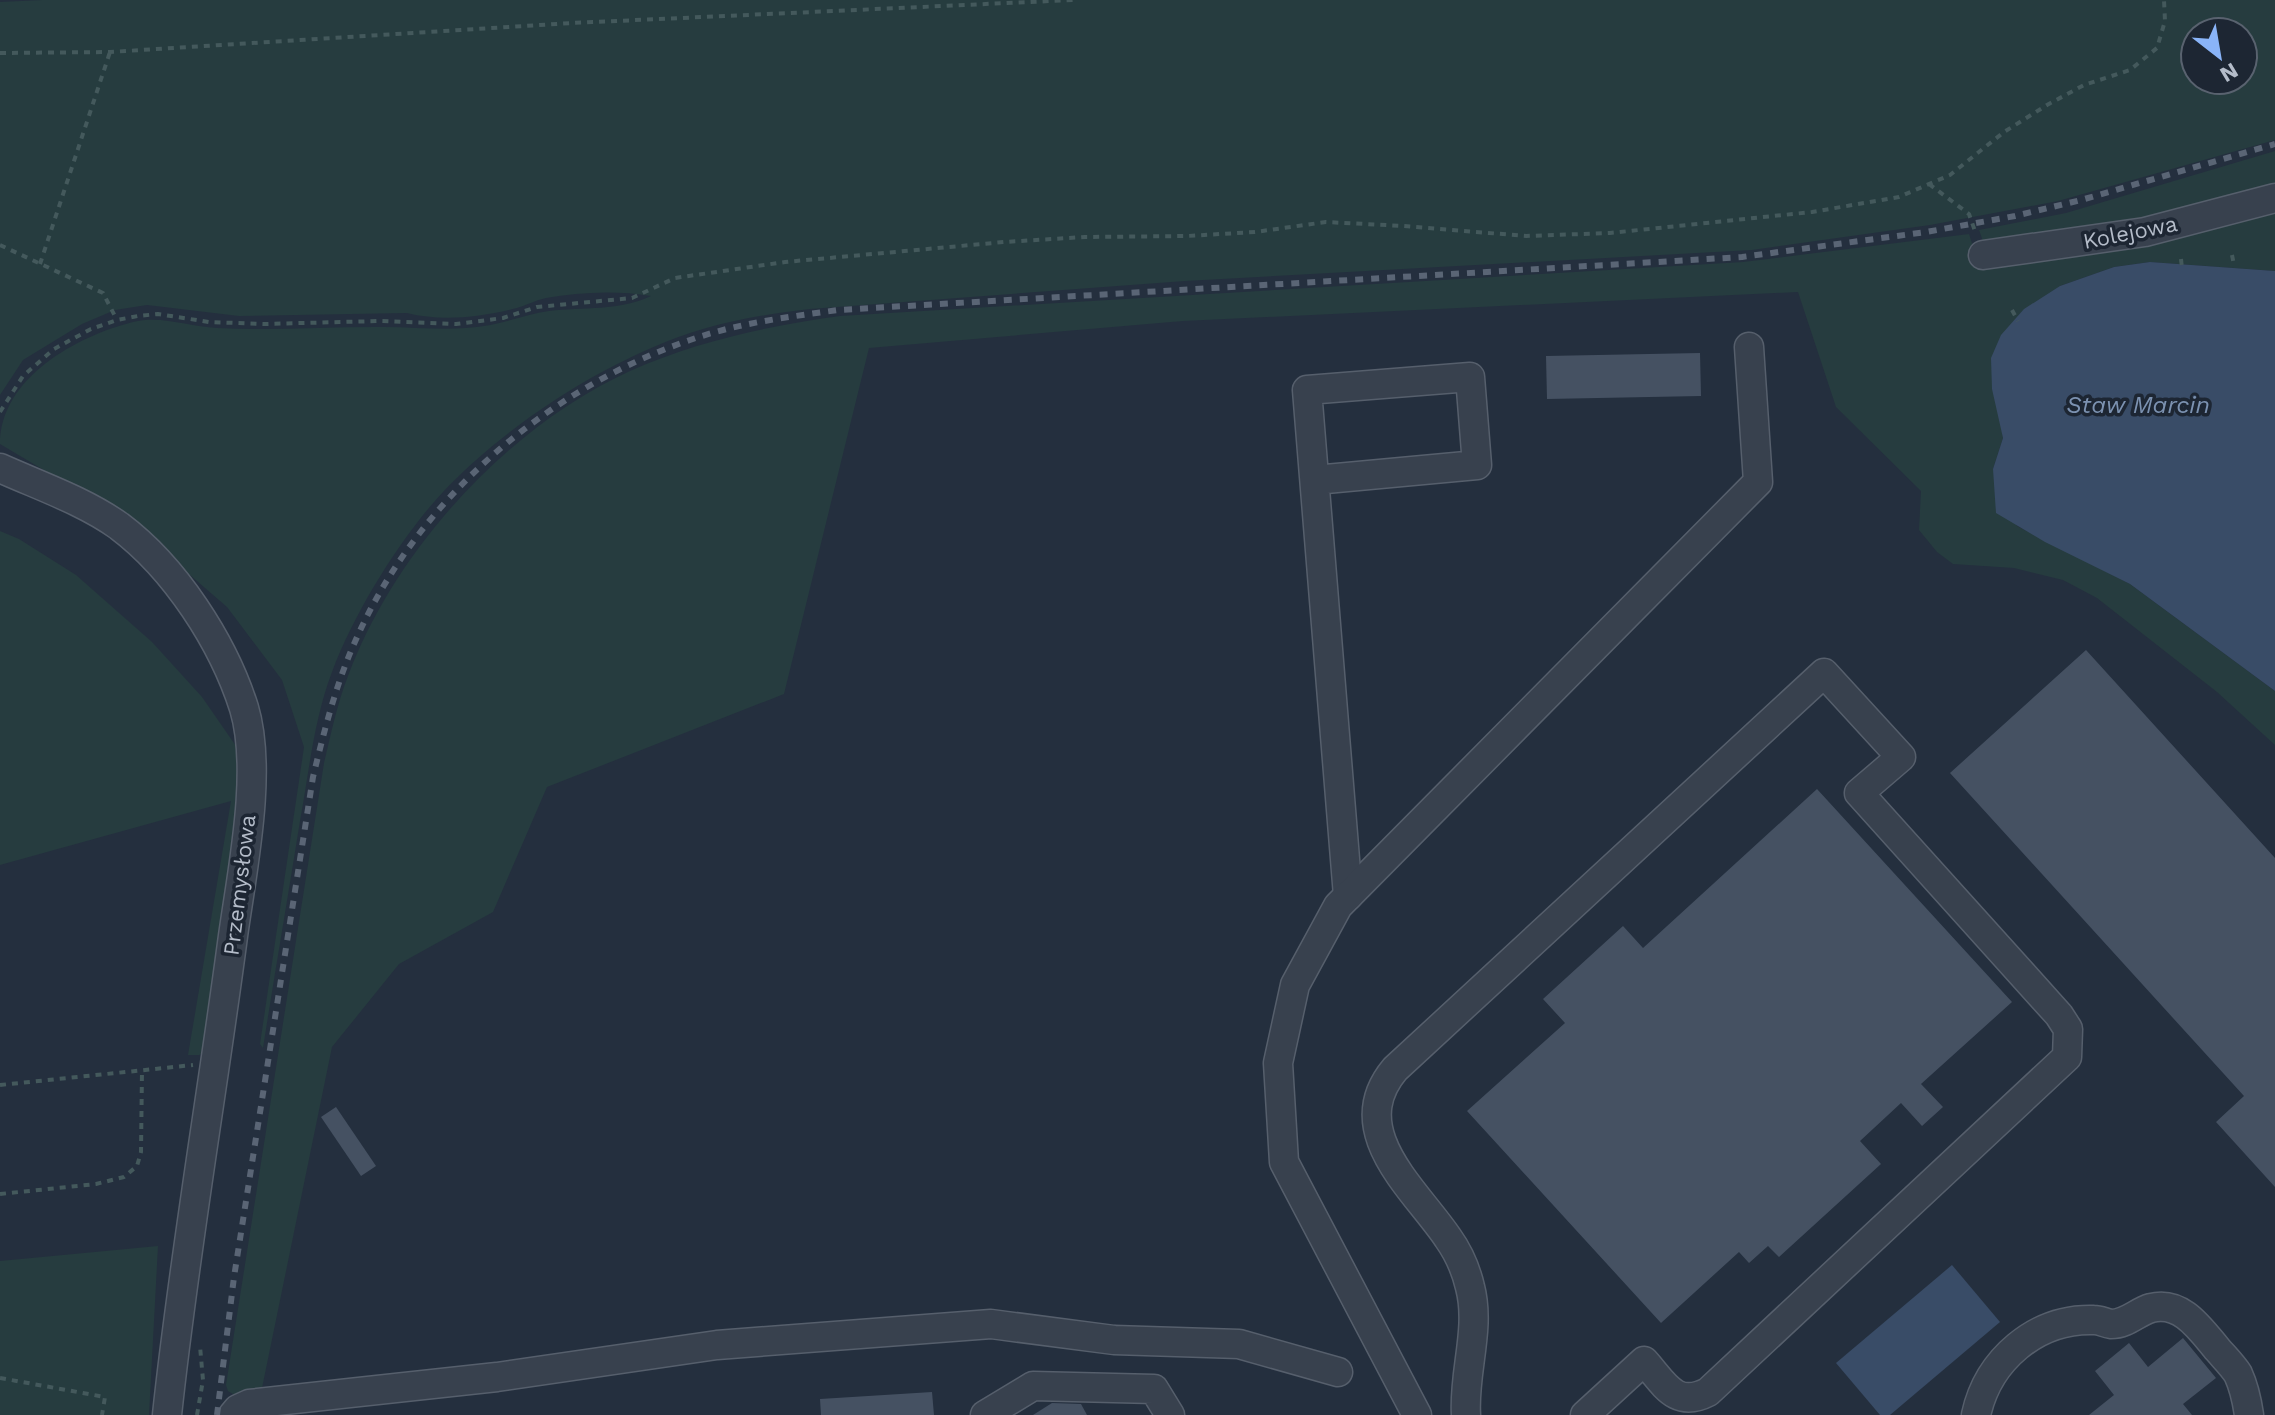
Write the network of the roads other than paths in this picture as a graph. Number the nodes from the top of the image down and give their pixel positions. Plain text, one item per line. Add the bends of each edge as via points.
1 (2275, 198) edge
2 (1983, 255) road end
3 (1749, 347) dead end
4 (0, 468) edge
5 (1315, 480) junction
6 (1348, 896) junction
7 (1338, 1372) dead end
8 (978, 1408) edge
9 (167, 1415) edge
10 (233, 1415) edge
11 (1170, 1415) edge
12 (1417, 1415) edge
13 (1466, 1415) edge
14 (1585, 1415) edge
15 (1976, 1415) edge
16 (2249, 1415) edge

1 - 2 street, Kolejowa via 2145,232
3 - 6 street via 1758,482
4 - 9 street, Przemysłowa via 118,525 168,569 224,662 244,708 249,736 247,828
5 - 5 street via 1477,465 1470,377 1307,390
5 - 6 street
6 - 12 street via 1295,985 1278,1063 1284,1162
7 - 10 street via 1239,1344 1114,1340 991,1324 717,1345 497,1377 249,1404
8 - 11 street via 1033,1386 1154,1389
13 - 14 street via 1471,1290 1448,1237 1402,1181 1381,1140 1378,1103 1384,1083 1824,673 1901,757 1859,793 2059,1015 2068,1029 2067,1057 1708,1392 1676,1397 1644,1361
15 - 16 street via 1995,1370 2016,1345 2041,1330 2070,1322 2112,1324 2151,1308 2173,1308 2190,1317 2237,1372

